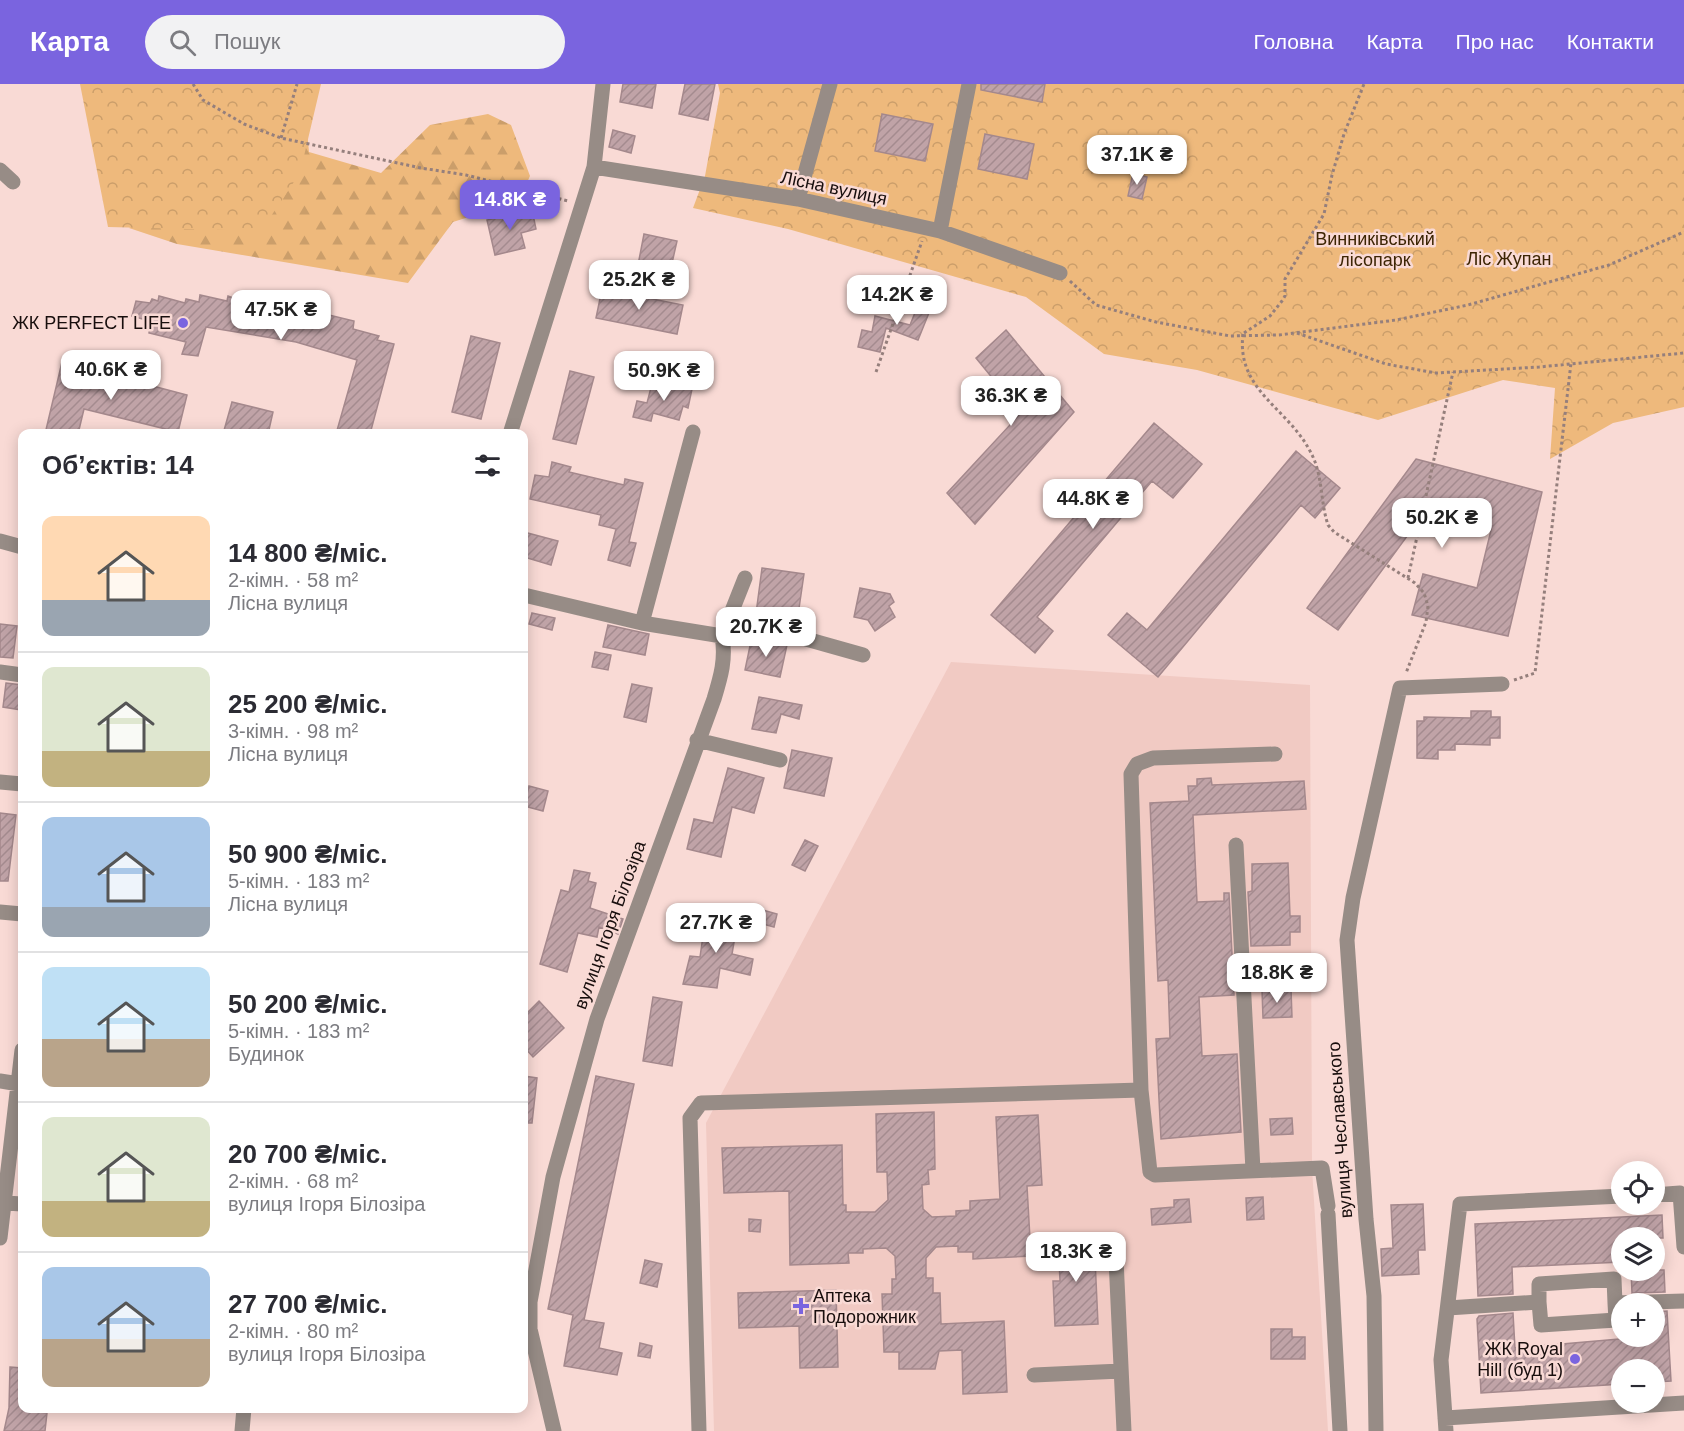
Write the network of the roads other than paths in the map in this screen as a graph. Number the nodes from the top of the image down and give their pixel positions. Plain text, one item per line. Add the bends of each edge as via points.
1 (603, 84) edge
2 (830, 84) edge
3 (969, 84) edge
4 (594, 166) junction
5 (0, 170) edge
6 (13, 182) dead end
7 (798, 199) junction
8 (933, 230) junction
9 (1060, 273) road end
10 (512, 429) edge
11 (693, 432) dead end
12 (0, 541) edge
13 (18, 547) edge
14 (745, 579) dead end
15 (528, 596) edge
16 (642, 623) junction
17 (723, 636) junction
18 (863, 655) dead end
19 (0, 672) edge
20 (18, 674) edge
21 (1502, 684) road end
22 (697, 740) junction
23 (1275, 754) dead end
24 (780, 760) dead end
25 (0, 782) edge
26 (18, 784) edge
27 (1236, 845) dead end
28 (0, 912) edge
29 (18, 914) edge
30 (0, 1081) edge
31 (18, 1084) edge
32 (1141, 1090) junction
33 (18, 1092) edge
34 (1253, 1170) junction
35 (1665, 1194) edge
36 (1611, 1197) edge
37 (5, 1203) junction
38 (18, 1204) edge
39 (0, 1231) edge
40 (0, 1238) edge
41 (1684, 1247) edge
42 (1116, 1259) dead end
43 (1615, 1293) edge
44 (1684, 1300) edge
45 (1665, 1301) edge
46 (1539, 1302) junction
47 (1448, 1308) junction
48 (1611, 1320) edge
49 (1121, 1371) junction
50 (1034, 1376) dead end
51 (1684, 1403) edge
52 (244, 1413) edge
53 (1446, 1425) edge
54 (242, 1431) edge
55 (554, 1431) edge
56 (699, 1431) edge
57 (1124, 1431) edge
58 (1340, 1431) edge
59 (1376, 1431) edge

1 - 4 street
2 - 7 street
3 - 8 street
4 - 7 street, Лісна вулиця
4 - 10 street
5 - 6 street
7 - 8 street, Лісна вулиця
8 - 9 street, Лісна вулиця
11 - 16 street
12 - 13 street
14 - 17 street
15 - 16 street
16 - 17 street
17 - 18 street via 746,630 799,638
17 - 22 street, вулиця Ігоря Білозіра via 725,665
19 - 20 street
21 - 59 street, вулиця Чеславського via 1400,688 1356,886 1347,940 1374,1296
22 - 24 street
22 - 55 street, вулиця Ігоря Білозіра via 597,1019 553,1177 530,1302 530,1329
23 - 32 street via 1153,758 1137,764 1131,774
25 - 26 street
27 - 34 street
28 - 29 street
30 - 31 street
32 - 34 street via 1150,1172 1155,1175
32 - 56 street via 701,1103 690,1118
33 - 37 street
34 - 58 street via 1322,1168 1328,1210
35 - 41 street via 1680,1193
36 - 47 street via 1460,1204
37 - 38 street
37 - 39 street
39 - 40 street
42 - 49 street
43 - 46 street via 1614,1279 1539,1284
44 - 45 street
46 - 47 street
46 - 48 street via 1541,1325
47 - 53 street via 1441,1359
49 - 50 street
49 - 57 street
51 - 53 street
52 - 54 street

